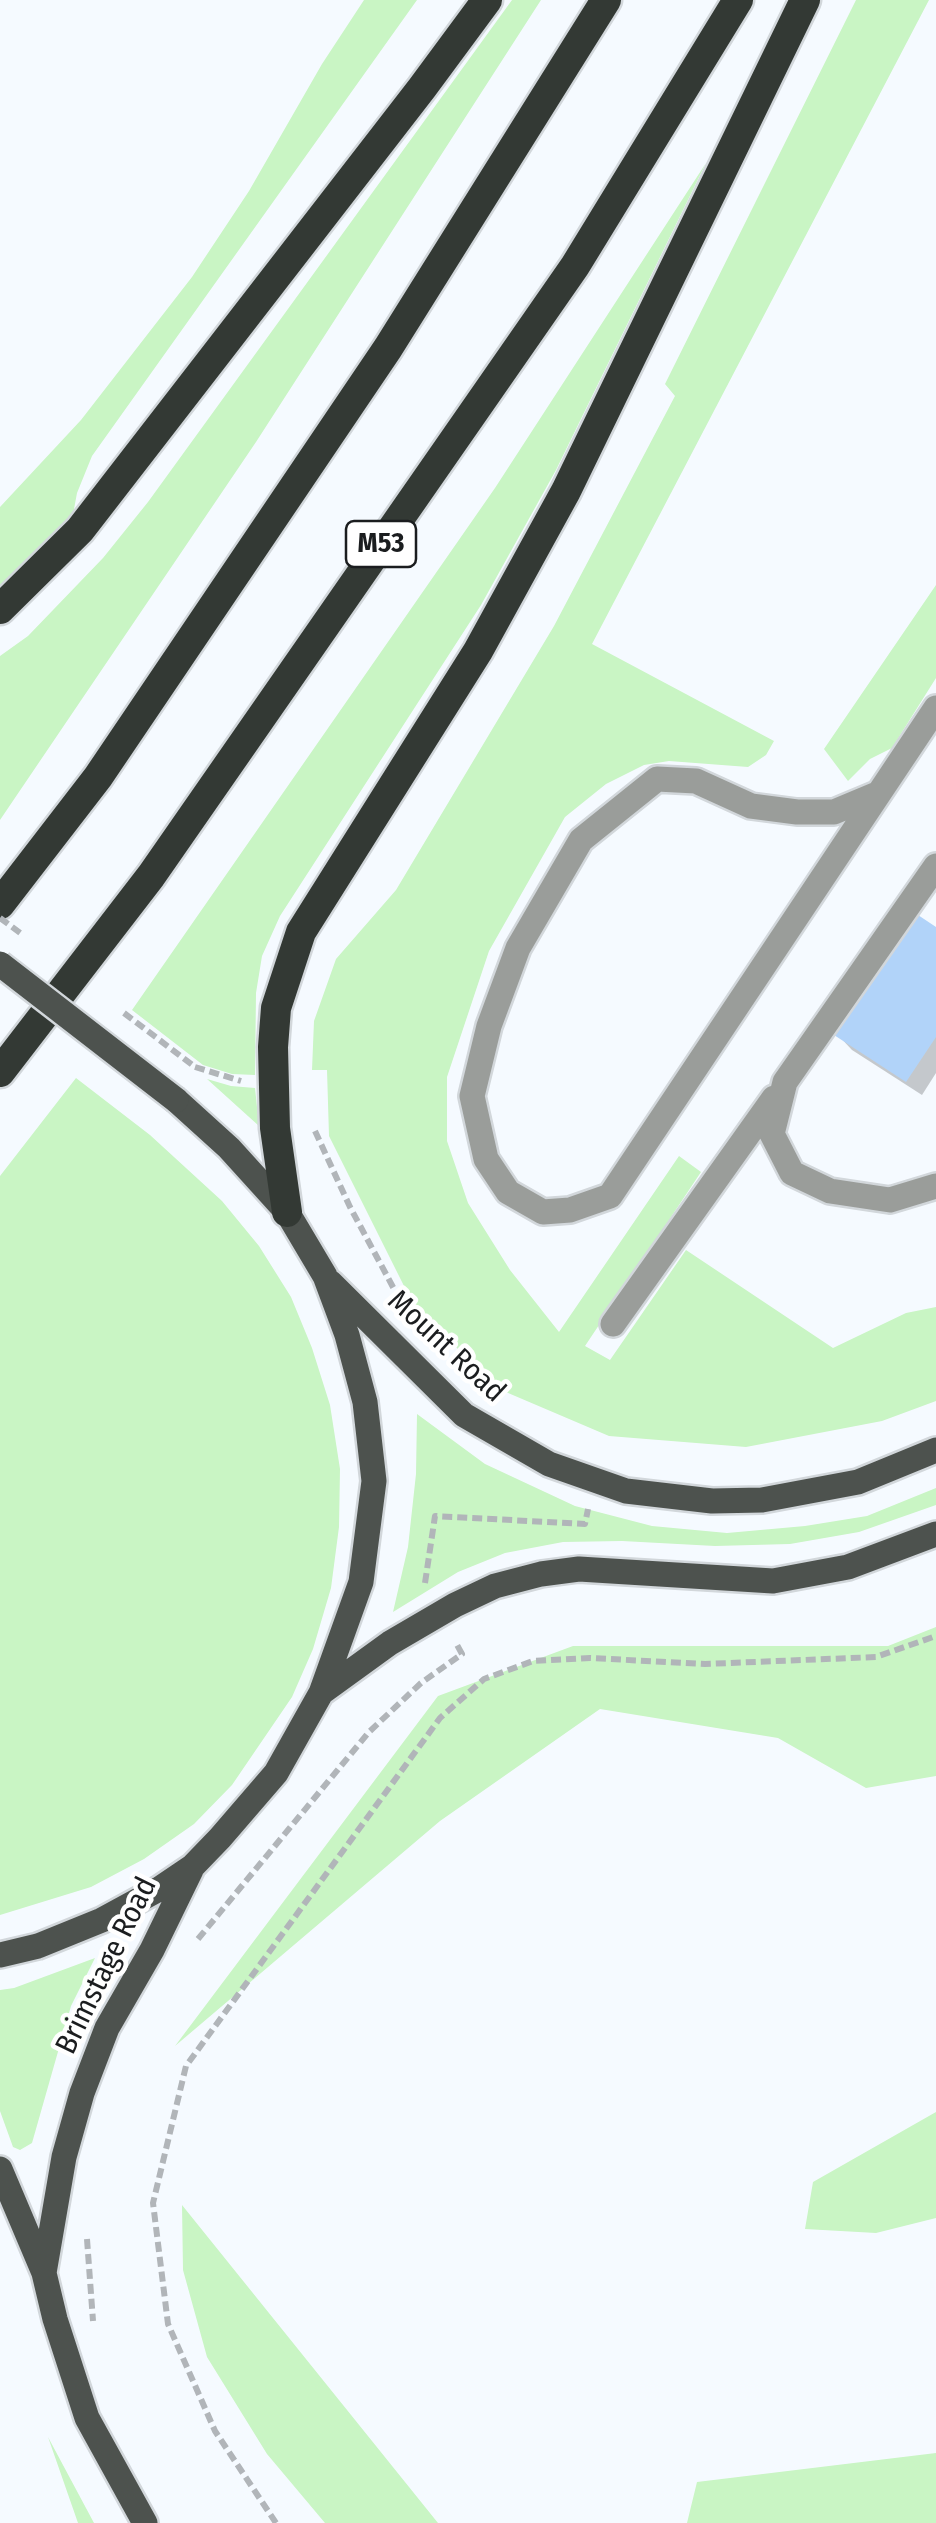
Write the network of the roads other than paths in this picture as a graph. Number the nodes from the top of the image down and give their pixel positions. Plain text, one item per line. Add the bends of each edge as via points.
1 (486, 0) edge
2 (606, 0) edge
3 (738, 0) edge
4 (805, 0) edge
5 (0, 610) edge
6 (936, 708) edge
7 (877, 794) junction
8 (936, 866) edge
9 (0, 904) edge
10 (0, 964) edge
11 (0, 1072) edge
12 (786, 1082) junction
13 (936, 1186) edge
14 (287, 1212) junction
15 (324, 1276) junction
16 (613, 1324) dead end
17 (936, 1450) edge
18 (936, 1534) edge
19 (320, 1693) junction
20 (193, 1866) junction
21 (0, 1954) edge
22 (0, 2169) edge
23 (44, 2272) junction
24 (145, 2523) edge

1 - 5 highway via 80,530
2 - 9 highway via 388,348 98,777
3 - 11 highway, M53 via 575,266 151,876
4 - 14 highway via 566,490 478,651 300,932 276,1008 273,1047
6 - 7 lane
7 - 7 lane via 610,1196 543,1212 508,1192 486,1158 472,1096 488,1026 518,948 581,840 657,779 696,781 751,806 797,812 834,812
8 - 12 lane
10 - 14 main road, bridge via 176,1100
12 - 13 lane via 772,1134 792,1173 830,1191 890,1200
12 - 16 lane
14 - 15 main road
15 - 17 main road, Mount Road via 464,1415 594,1482 668,1498 762,1500 858,1482
15 - 19 main road via 365,1402 374,1481 361,1582
18 - 19 main road via 848,1567 773,1581 579,1569 495,1586 390,1643
19 - 20 main road via 276,1773
20 - 21 main road via 102,1920
20 - 23 main road, Brimstage Road via 108,2028 82,2093
22 - 23 main road, Brimstage Road
23 - 24 main road, Brimstage Road via 87,2418

